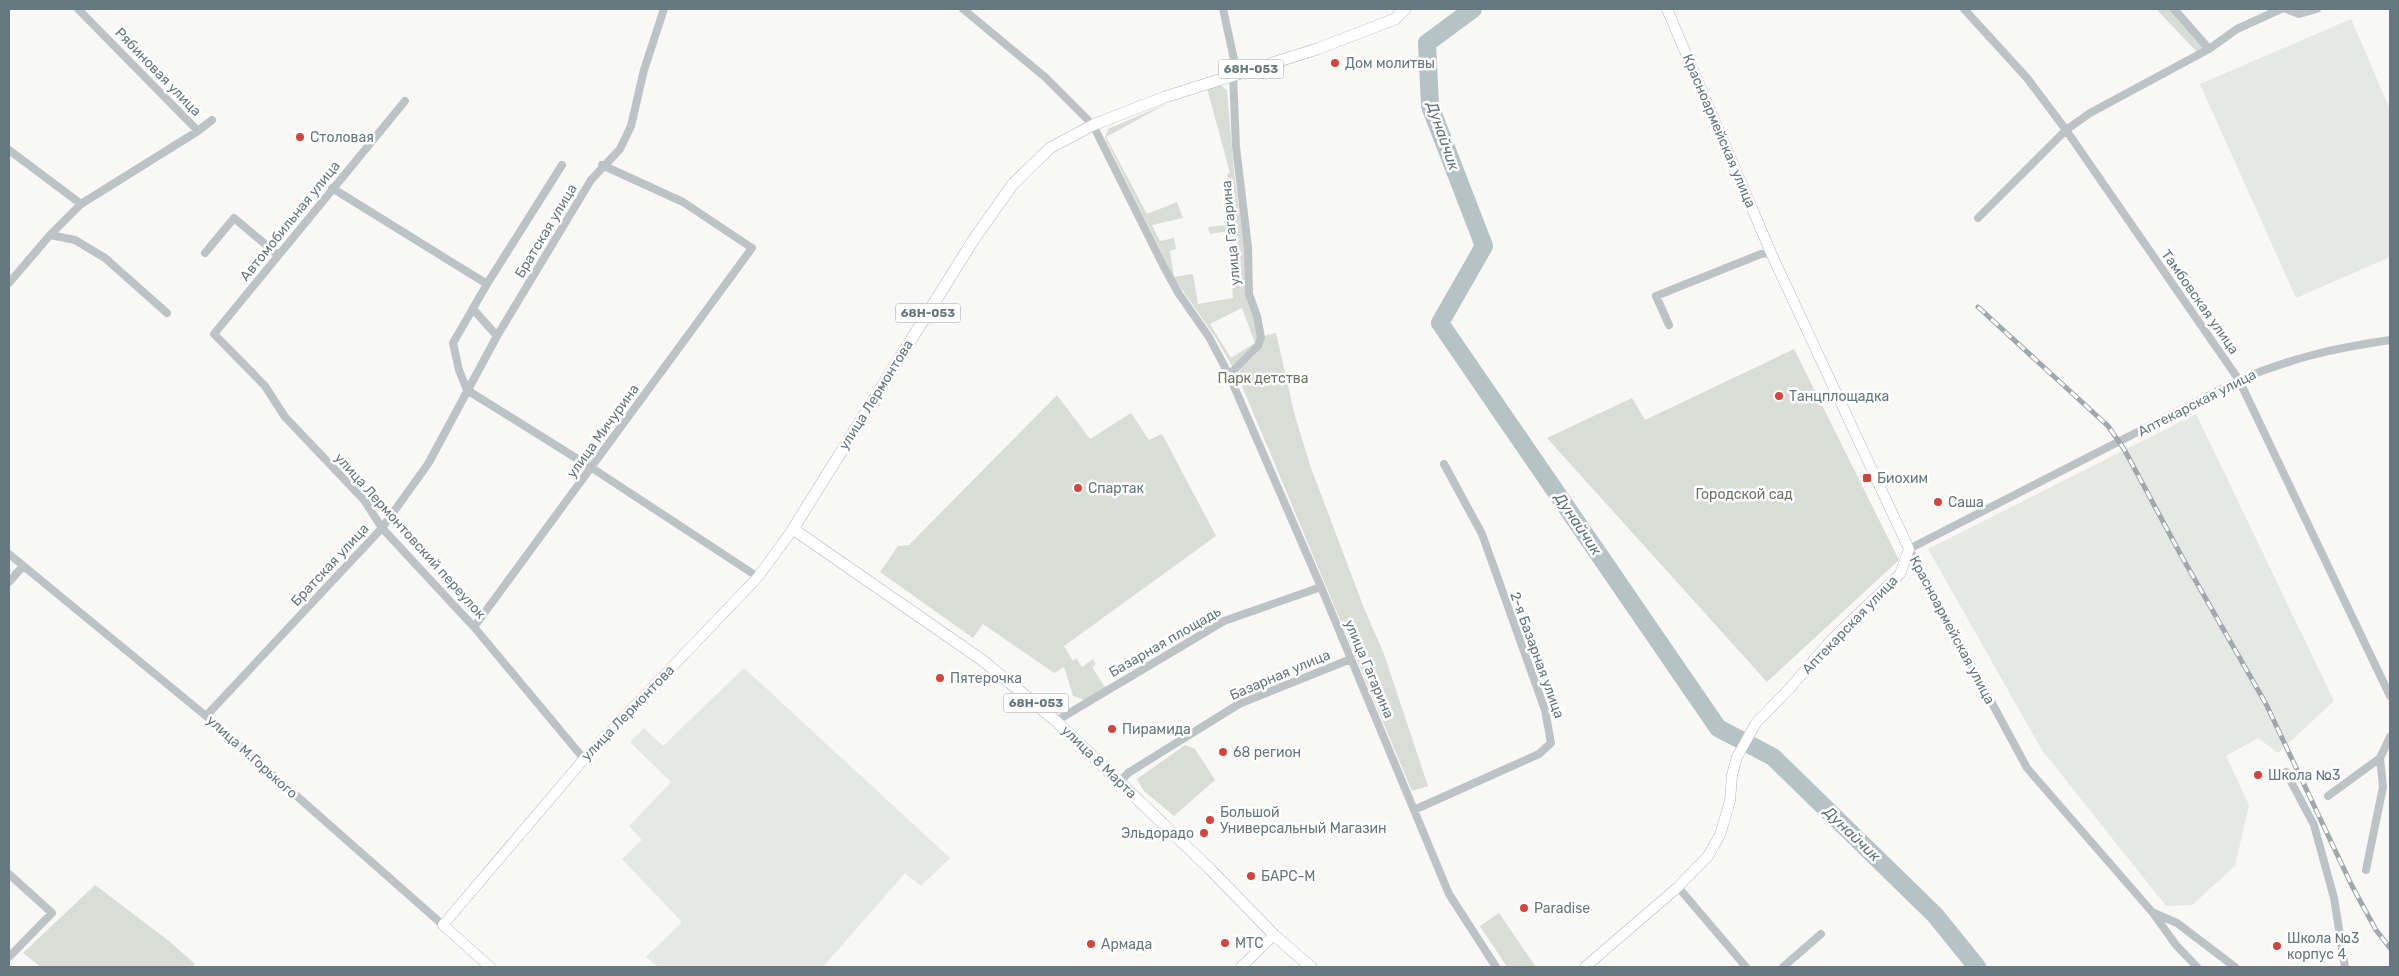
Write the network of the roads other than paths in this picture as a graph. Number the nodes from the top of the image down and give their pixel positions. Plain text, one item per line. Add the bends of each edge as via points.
1 (78, 9) edge
2 (664, 9) edge
3 (963, 9) edge
4 (1223, 9) edge
5 (1404, 9) edge
6 (1667, 9) edge
7 (1964, 9) edge
8 (2174, 9) edge
9 (2281, 9) edge
10 (2286, 9) edge
11 (2317, 9) edge
12 (2209, 49) junction
13 (1235, 74) junction
14 (405, 101) dead end
15 (212, 120) dead end
16 (1093, 126) junction
17 (2066, 130) junction
18 (198, 131) junction
19 (9, 150) edge
20 (562, 165) dead end
21 (602, 166) junction
22 (332, 188) junction
23 (81, 204) junction
24 (1978, 218) dead end
25 (50, 235) junction
26 (205, 253) dead end
27 (1771, 253) junction
28 (278, 254) junction
29 (9, 283) edge
30 (487, 284) junction
31 (473, 309) junction
32 (167, 313) dead end
33 (1669, 325) dead end
34 (214, 334) joint
35 (497, 336) junction
36 (2390, 340) edge
37 (1229, 375) junction
38 (2239, 380) junction
39 (467, 390) junction
40 (1444, 464) dead end
41 (592, 468) junction
42 (382, 528) junction
43 (793, 529) junction
44 (1909, 549) junction
45 (9, 554) edge
46 (23, 566) junction
47 (758, 577) junction
48 (9, 582) edge
49 (1320, 587) junction
50 (474, 627) junction
51 (1351, 659) junction
52 (2390, 696) edge
53 (206, 716) junction
54 (1056, 720) junction
55 (2390, 737) edge
56 (2380, 758) junction
57 (584, 759) junction
58 (2286, 772) dead end
59 (1120, 782) junction
60 (2328, 796) dead end
61 (1414, 810) junction
62 (2366, 870) dead end
63 (9, 874) edge
64 (1678, 887) junction
65 (2153, 913) junction
66 (443, 925) junction
67 (1821, 934) dead end
68 (1274, 936) junction
69 (9, 957) edge
70 (490, 967) edge
71 (1242, 967) edge
72 (1311, 967) edge
73 (1496, 967) edge
74 (1586, 967) edge
75 (1746, 967) edge
76 (1783, 967) edge
77 (2197, 967) edge
78 (2234, 967) edge
79 (2346, 967) edge

1 - 18 street, Рябиновая улица
2 - 21 street, Братская улица via 644,70 631,126 620,148
3 - 16 street, улица Гагарина via 1045,77
4 - 13 street, улица Гагарина
5 - 13 main road, улица Лермонтова / 68Н-053 via 1395,19 1317,50
6 - 27 street, Красноармейская улица
7 - 17 street, Тамбовская улица via 2027,78
8 - 12 street
9 - 12 street via 2237,29
10 - 11 street via 2299,14
12 - 17 street via 2090,113
13 - 16 main road, улица Лермонтова / 68Н-053
13 - 37 street, улица Гагарина via 1236,147 1248,247 1249,294 1260,338 1258,346
14 - 22 street, Автомобильная улица
15 - 18 street
16 - 37 street, улица Гагарина via 1165,269 1209,337
16 - 43 main road, улица Лермонтова / 68Н-053 via 1050,148 1013,184 974,239
17 - 24 street
17 - 38 street, Тамбовская улица
18 - 23 street
19 - 23 street
20 - 30 street, Братская улица
21 - 35 street, Братская улица
21 - 41 street, улица Мичурина via 682,202 752,248
22 - 28 street, Автомобильная улица
22 - 30 street
23 - 25 street
25 - 29 street
25 - 32 street via 75,240 105,258
26 - 28 street via 234,218
27 - 33 street via 1761,254 1656,296
27 - 44 street, Красноармейская улица
28 - 34 street, Автомобильная улица
30 - 31 street, Братская улица
31 - 35 street
31 - 39 street, Братская улица via 453,343 458,370
34 - 42 street, улица Лермонтовский переулок via 265,386 285,417 364,500
35 - 39 street, Братская улица
36 - 38 street, Аптекарская улица via 2293,359
37 - 49 street, улица Гагарина
38 - 44 street, Аптекарская улица
38 - 52 street, Тамбовская улица
39 - 41 street
39 - 42 street, Братская улица via 428,464
40 - 61 street, 2-я Базарная улица via 1482,534 1545,710 1551,743 1539,754
41 - 47 street
41 - 50 street, улица Мичурина
42 - 50 street, улица Лермонтовский переулок
42 - 53 street, Братская улица
43 - 47 street, улица Лермонтова
43 - 54 main road, улица 8 Марта / 68Н-053 via 982,660
44 - 64 street, Аптекарская улица via 1900,574 1831,640 1756,723 1737,757 1720,836 1708,856
44 - 65 street, Красноармейская улица via 2027,768
45 - 46 street, улица М.Горького
46 - 48 street
46 - 53 street, улица М.Горького
47 - 57 street, улица Лермонтова
49 - 51 street, улица Гагарина
49 - 54 street, Базарная площадь via 1224,621
50 - 57 street, улица Лермонтовский переулок
51 - 59 street, Базарная улица via 1239,704 1128,773
51 - 61 street, улица Гагарина
53 - 66 street, улица М.Горького
54 - 59 main road, улица 8 Марта / 68Н-053
55 - 56 street
56 - 60 street
56 - 62 street via 2383,787
57 - 66 street, улица Лермонтова
58 - 79 street via 2314,826 2334,898
59 - 68 main road, улица 8 Марта / 68Н-053
61 - 73 street, улица Гагарина via 1449,894
63 - 69 street via 52,913
64 - 74 street, Аптекарская улица
64 - 75 street
65 - 77 street, Красноармейская улица
65 - 78 street via 2177,923
66 - 70 street, улица М.Горького
67 - 76 street
68 - 71 street
68 - 72 main road, улица 8 Марта / 68Н-053

